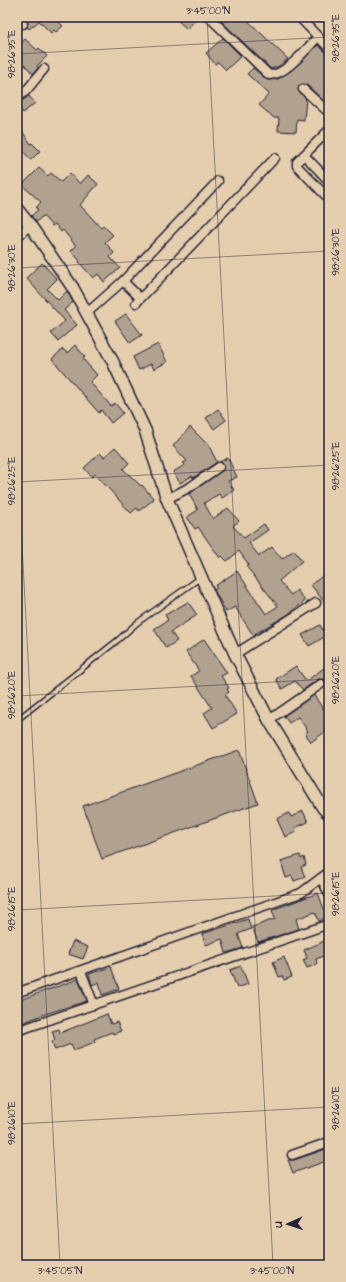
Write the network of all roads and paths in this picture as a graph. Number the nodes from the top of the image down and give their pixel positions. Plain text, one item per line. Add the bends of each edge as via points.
1 (17, 17) edge
2 (209, 17) edge
3 (299, 17) edge
4 (23, 24) dead end
5 (318, 37) junction
6 (329, 48) edge
7 (44, 69) dead end
8 (304, 89) dead end
9 (17, 98) edge
10 (329, 110) edge
11 (329, 130) edge
12 (275, 158) dead end
13 (301, 158) junction
14 (218, 181) dead end
15 (329, 181) edge
16 (329, 199) edge
17 (17, 209) edge
18 (30, 225) junction
19 (17, 237) edge
20 (123, 281) junction
21 (87, 313) junction
22 (219, 467) dead end
23 (167, 499) junction
24 (200, 578) junction
25 (316, 603) dead end
26 (235, 654) junction
27 (321, 684) dead end
28 (17, 720) edge
29 (269, 720) junction
30 (329, 814) edge
31 (329, 872) edge
32 (322, 878) junction
33 (329, 894) edge
34 (329, 924) edge
35 (81, 971) junction
36 (19, 992) dead end
37 (94, 1006) junction
38 (17, 1031) edge
39 (329, 1142) edge
40 (292, 1155) dead end

1 - 4 street
2 - 5 street via 269,75 278,74 285,69
3 - 5 street
5 - 6 street
7 - 9 street
8 - 10 street
11 - 13 street
12 - 20 street via 138,301
13 - 15 street
13 - 16 street via 298,170
14 - 20 street
17 - 18 street
18 - 19 street
18 - 21 street
20 - 21 street
21 - 23 street via 145,430
22 - 23 street
23 - 24 street
24 - 26 street
24 - 28 lane via 137,623
25 - 26 street
26 - 29 street
27 - 29 street
29 - 30 street
31 - 32 street
32 - 33 street
32 - 35 street via 301,893
34 - 37 street
35 - 36 street
35 - 37 street
37 - 38 street
39 - 40 street

